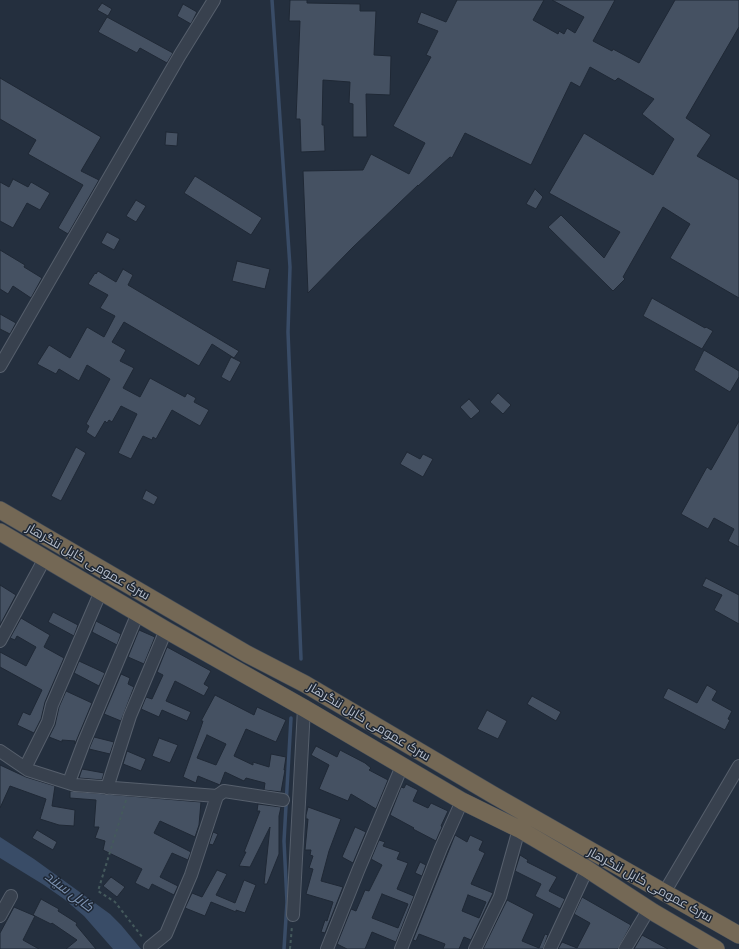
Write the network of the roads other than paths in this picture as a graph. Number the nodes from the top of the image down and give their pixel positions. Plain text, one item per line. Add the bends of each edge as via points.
1 (214, 0) edge
2 (0, 366) edge
3 (0, 510) edge
4 (0, 532) edge
5 (45, 558) junction
6 (101, 591) junction
7 (138, 613) junction
8 (166, 630) junction
9 (0, 641) edge
10 (304, 708) junction
11 (0, 751) edge
12 (402, 766) junction
13 (739, 766) edge
14 (25, 768) junction
15 (69, 782) junction
16 (107, 788) junction
17 (217, 796) junction
18 (283, 800) dead end
19 (462, 801) junction
20 (519, 829) junction
21 (586, 869) junction
22 (664, 893) junction
23 (12, 896) dead end
24 (651, 911) junction
25 (293, 915) road end
26 (0, 916) edge
27 (739, 935) edge
28 (151, 948) edge
29 (328, 949) edge
30 (401, 949) edge
31 (476, 949) edge
32 (550, 949) edge
33 (625, 949) edge
34 (716, 949) edge

1 - 2 street
3 - 22 highway, سرک عمومی کابل ننگرهار
4 - 5 highway, سرک عمومی کابل ننگرهار
5 - 6 highway, سرک عمومی کابل ننگرهار
5 - 9 street
6 - 7 highway, سرک عمومی کابل ننگرهار
6 - 14 street via 52,705 48,722
7 - 8 highway, سرک عمومی کابل ننگرهار
7 - 15 street
8 - 10 highway, سرک عمومی کابل ننگرهار
8 - 16 street via 130,716
10 - 12 highway, سرک عمومی کابل ننگرهار
10 - 25 street
11 - 14 street
12 - 19 highway, سرک عمومی کابل ننگرهار
12 - 29 street
13 - 22 street
14 - 15 street
15 - 16 street
16 - 17 street
17 - 18 street via 224,791
17 - 28 street via 192,875 166,934
19 - 20 highway, سرک عمومی کابل ننگرهار
19 - 30 street
20 - 21 highway, سرک عمومی کابل ننگرهار
20 - 31 street via 500,897
21 - 24 highway, سرک عمومی کابل ننگرهار
21 - 32 street
22 - 24 highway
22 - 27 highway, سرک عمومی کابل ننگرهار
23 - 26 street
24 - 33 street
24 - 34 highway, سرک عمومی کابل ننگرهار

